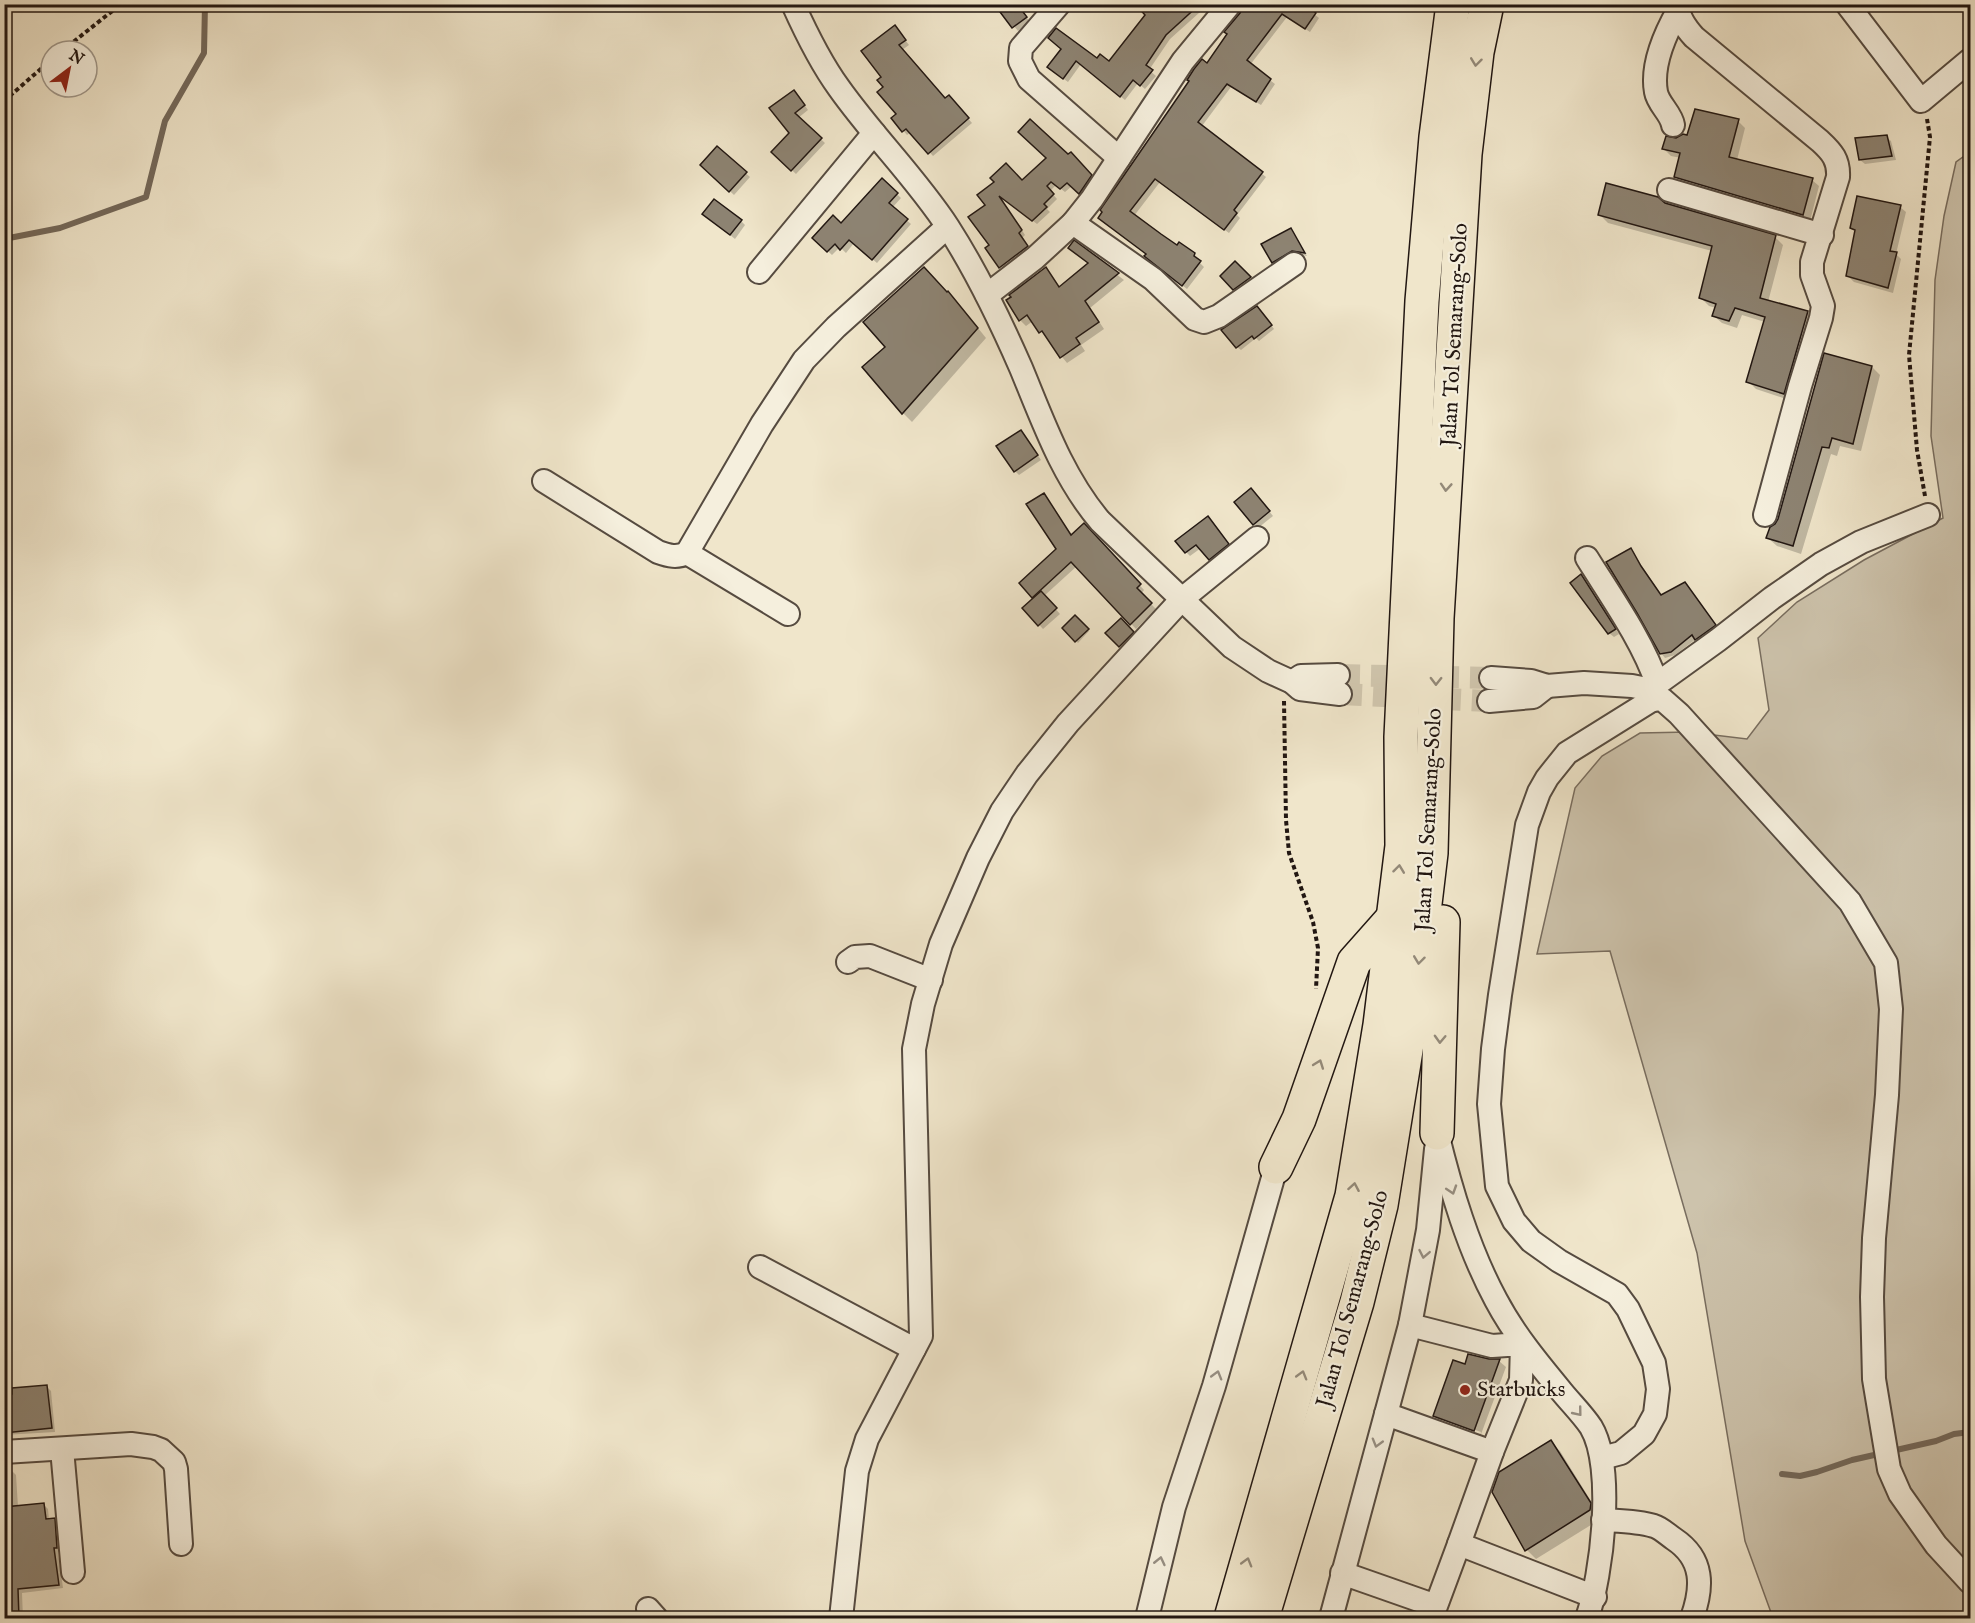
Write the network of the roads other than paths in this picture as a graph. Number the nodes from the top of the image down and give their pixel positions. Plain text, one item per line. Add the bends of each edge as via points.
1 (793, 4) edge
2 (1059, 4) edge
3 (1230, 4) edge
4 (1453, 4) edge
5 (1487, 4) edge
6 (1847, 4) edge
7 (1678, 8) edge
8 (1971, 60) edge
9 (1673, 125) dead end
10 (874, 133) junction
11 (1119, 158) junction
12 (1669, 190) dead end
13 (1073, 223) junction
14 (947, 226) junction
15 (1822, 235) junction
16 (1294, 264) dead end
17 (759, 272) dead end
18 (987, 296) junction
19 (544, 482) dead end
20 (1765, 515) dead end
21 (1928, 515) road end
22 (1257, 538) dead end
23 (687, 553) junction
24 (1587, 558) dead end
25 (1182, 599) junction
26 (788, 614) dead end
27 (1339, 685) tunnel mouth
28 (1490, 689) tunnel mouth
29 (1654, 692) junction
30 (1434, 771) junction
31 (1393, 918) junction
32 (848, 962) dead end
33 (931, 980) junction
34 (1437, 1133) junction
35 (1276, 1167) joint
36 (760, 1267) dead end
37 (1410, 1325) junction
38 (1522, 1344) junction
39 (914, 1349) junction
40 (1386, 1414) junction
41 (62, 1449) junction
42 (4, 1452) edge
43 (1492, 1452) junction
44 (1602, 1458) junction
45 (1603, 1520) junction
46 (181, 1544) dead end
47 (1459, 1544) junction
48 (73, 1572) dead end
49 (1342, 1573) junction
50 (1971, 1582) edge
51 (1591, 1608) edge
52 (1434, 1612) edge
53 (841, 1618) edge
54 (1147, 1618) edge
55 (1231, 1618) edge
56 (1262, 1618) edge
57 (1331, 1618) edge
58 (1692, 1618) edge

1 - 10 street via 828,71
2 - 11 street via 1022,48 1020,61 1029,79
3 - 11 street via 1183,61
31 -> 4 highway, Jalan Tol Semarang–Solo via 1402,846 1401,737 1422,301 1436,137
5 -> 30 highway, Jalan Tol Semarang–Solo via 1465,154 1455,297 1437,618
6 - 8 street via 1921,101
7 - 9 street via 1656,70 1656,93
7 - 15 street via 1685,27 1702,44 1837,159 1838,177
10 - 14 street
10 - 17 street
11 - 13 street
12 - 15 street
13 - 16 street via 1153,279 1201,322 1219,316
13 - 18 street
14 - 18 street
14 - 23 street via 804,360
15 - 20 street via 1812,262 1812,275 1823,306 1821,318
18 - 25 street via 1084,503
19 - 23 street via 658,552 680,556
21 - 29 street via 1861,542 1821,564
22 - 25 street
23 - 26 street
24 - 29 street via 1652,669
25 - 27 street via 1248,659 1288,680 1301,676
25 - 33 street via 1068,723 1027,774 978,858
28 - 29 street via 1531,681 1547,686 1632,686
29 - 44 street via 1567,753 1539,792 1527,825 1500,995 1489,1104 1497,1186 1514,1221 1531,1241 1559,1261 1617,1293 1654,1363 1658,1389 1655,1414 1644,1434 1621,1453
29 - 50 street via 1779,821 1850,902 1887,963 1891,1009 1874,1238 1874,1379 1888,1468 1910,1510
30 -> 34 highway via 1444,846
30 -> 56 highway, Jalan Tol Semarang–Solo via 1425,914 1381,1205 1357,1302
35 -> 31 highway via 1299,1119 1354,962
55 -> 31 highway, Jalan Tol Semarang–Solo via 1353,1196
32 - 33 street via 870,956
33 - 39 street via 914,1049 921,1336
34 -> 37 street via 1428,1230
34 -> 38 street via 1450,1186 1474,1251
54 -> 35 street via 1174,1507 1214,1386
36 - 39 street
37 - 38 street via 1492,1346
37 - 40 street
38 - 43 street via 1521,1380
38 -> 44 street via 1591,1428
39 - 53 street via 867,1439 856,1471
40 - 43 street
40 -> 49 street
41 - 42 street
41 - 46 street via 131,1444 153,1447 167,1455 176,1469
41 - 48 street
43 - 47 street
44 - 45 street
45 - 51 street
45 - 58 street via 1657,1527 1693,1555 1699,1576
47 - 51 street
47 - 52 street
49 - 52 street
49 - 57 street

